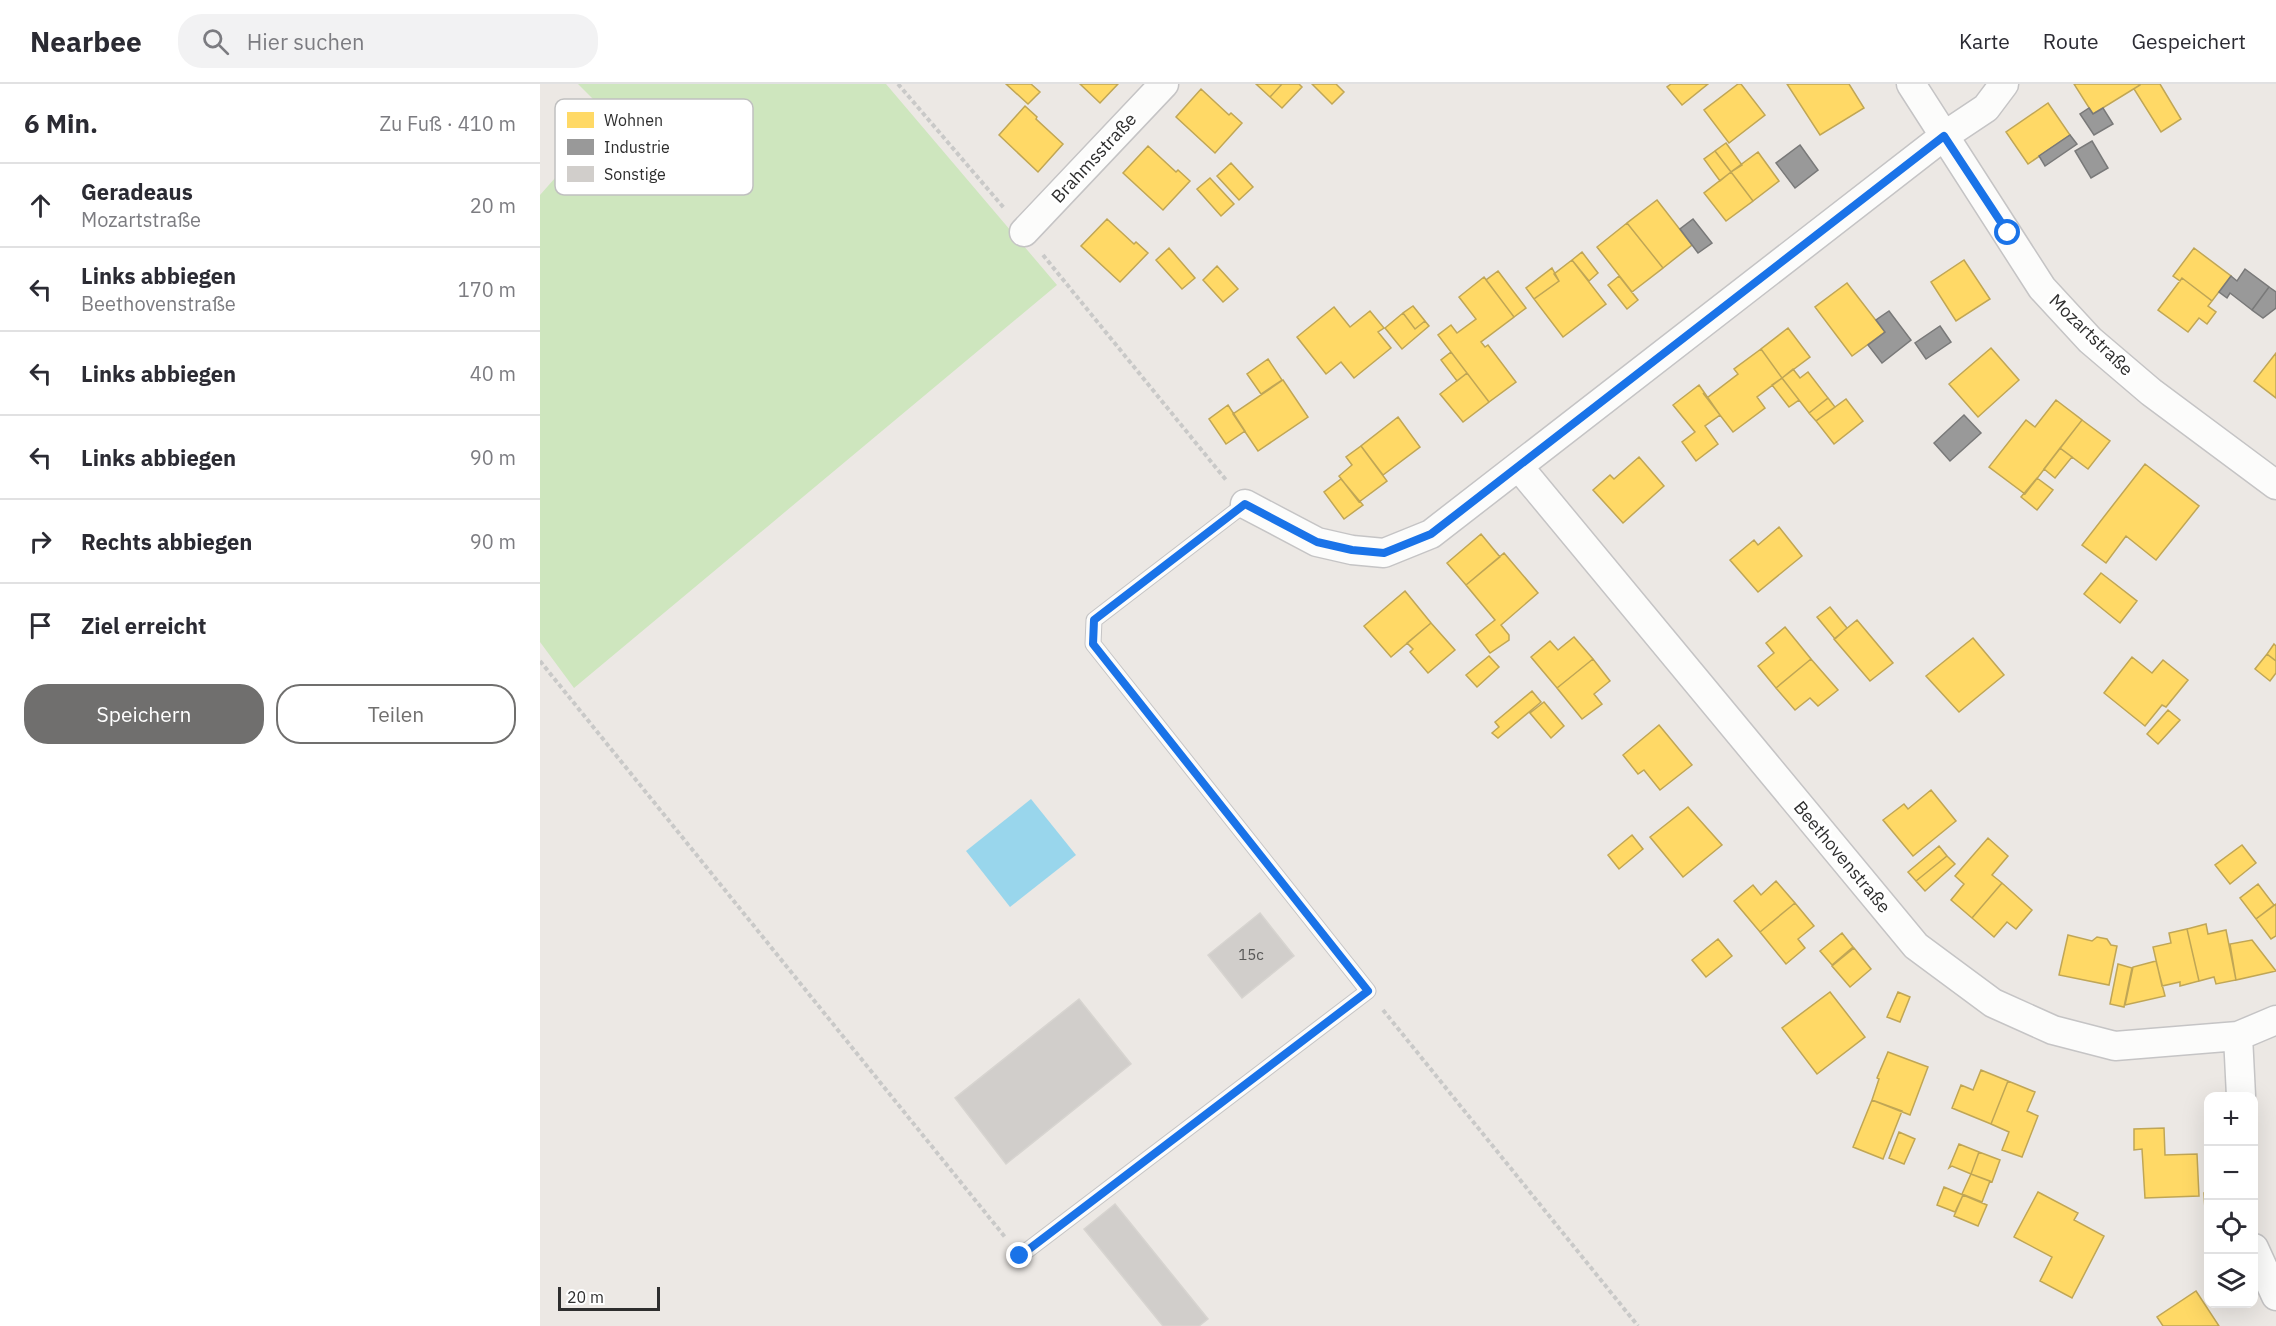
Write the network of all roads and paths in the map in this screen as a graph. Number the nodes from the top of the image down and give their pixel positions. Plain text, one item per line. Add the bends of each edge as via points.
1 (898, 84) edge
2 (1164, 84) edge
3 (1911, 84) edge
4 (2004, 84) edge
5 (1944, 136) junction
6 (1024, 232) junction
7 (1519, 467) junction
8 (2276, 485) edge
9 (1245, 504) junction
10 (540, 661) edge
11 (1368, 991) junction
12 (2276, 1020) edge
13 (2238, 1036) junction
14 (2241, 1092) edge
15 (2256, 1254) edge
16 (1020, 1256) joint
17 (2276, 1296) edge
18 (1638, 1326) edge

1 - 6 path
2 - 6 street, Brahmsstraße
3 - 5 street, Mozartstraße
4 - 5 street via 1986,108
5 - 7 street
5 - 8 street, Mozartstraße via 2042,288 2090,340 2151,392
6 - 9 path
7 - 9 street via 1431,534 1384,553 1317,542
7 - 13 street, Beethovenstraße via 1917,946 1993,1003 2053,1030 2115,1046
9 - 11 lane via 1094,620 1093,644
10 - 16 path
11 - 16 lane
11 - 18 path
12 - 13 street, Beethovenstraße
13 - 14 street
15 - 17 street

